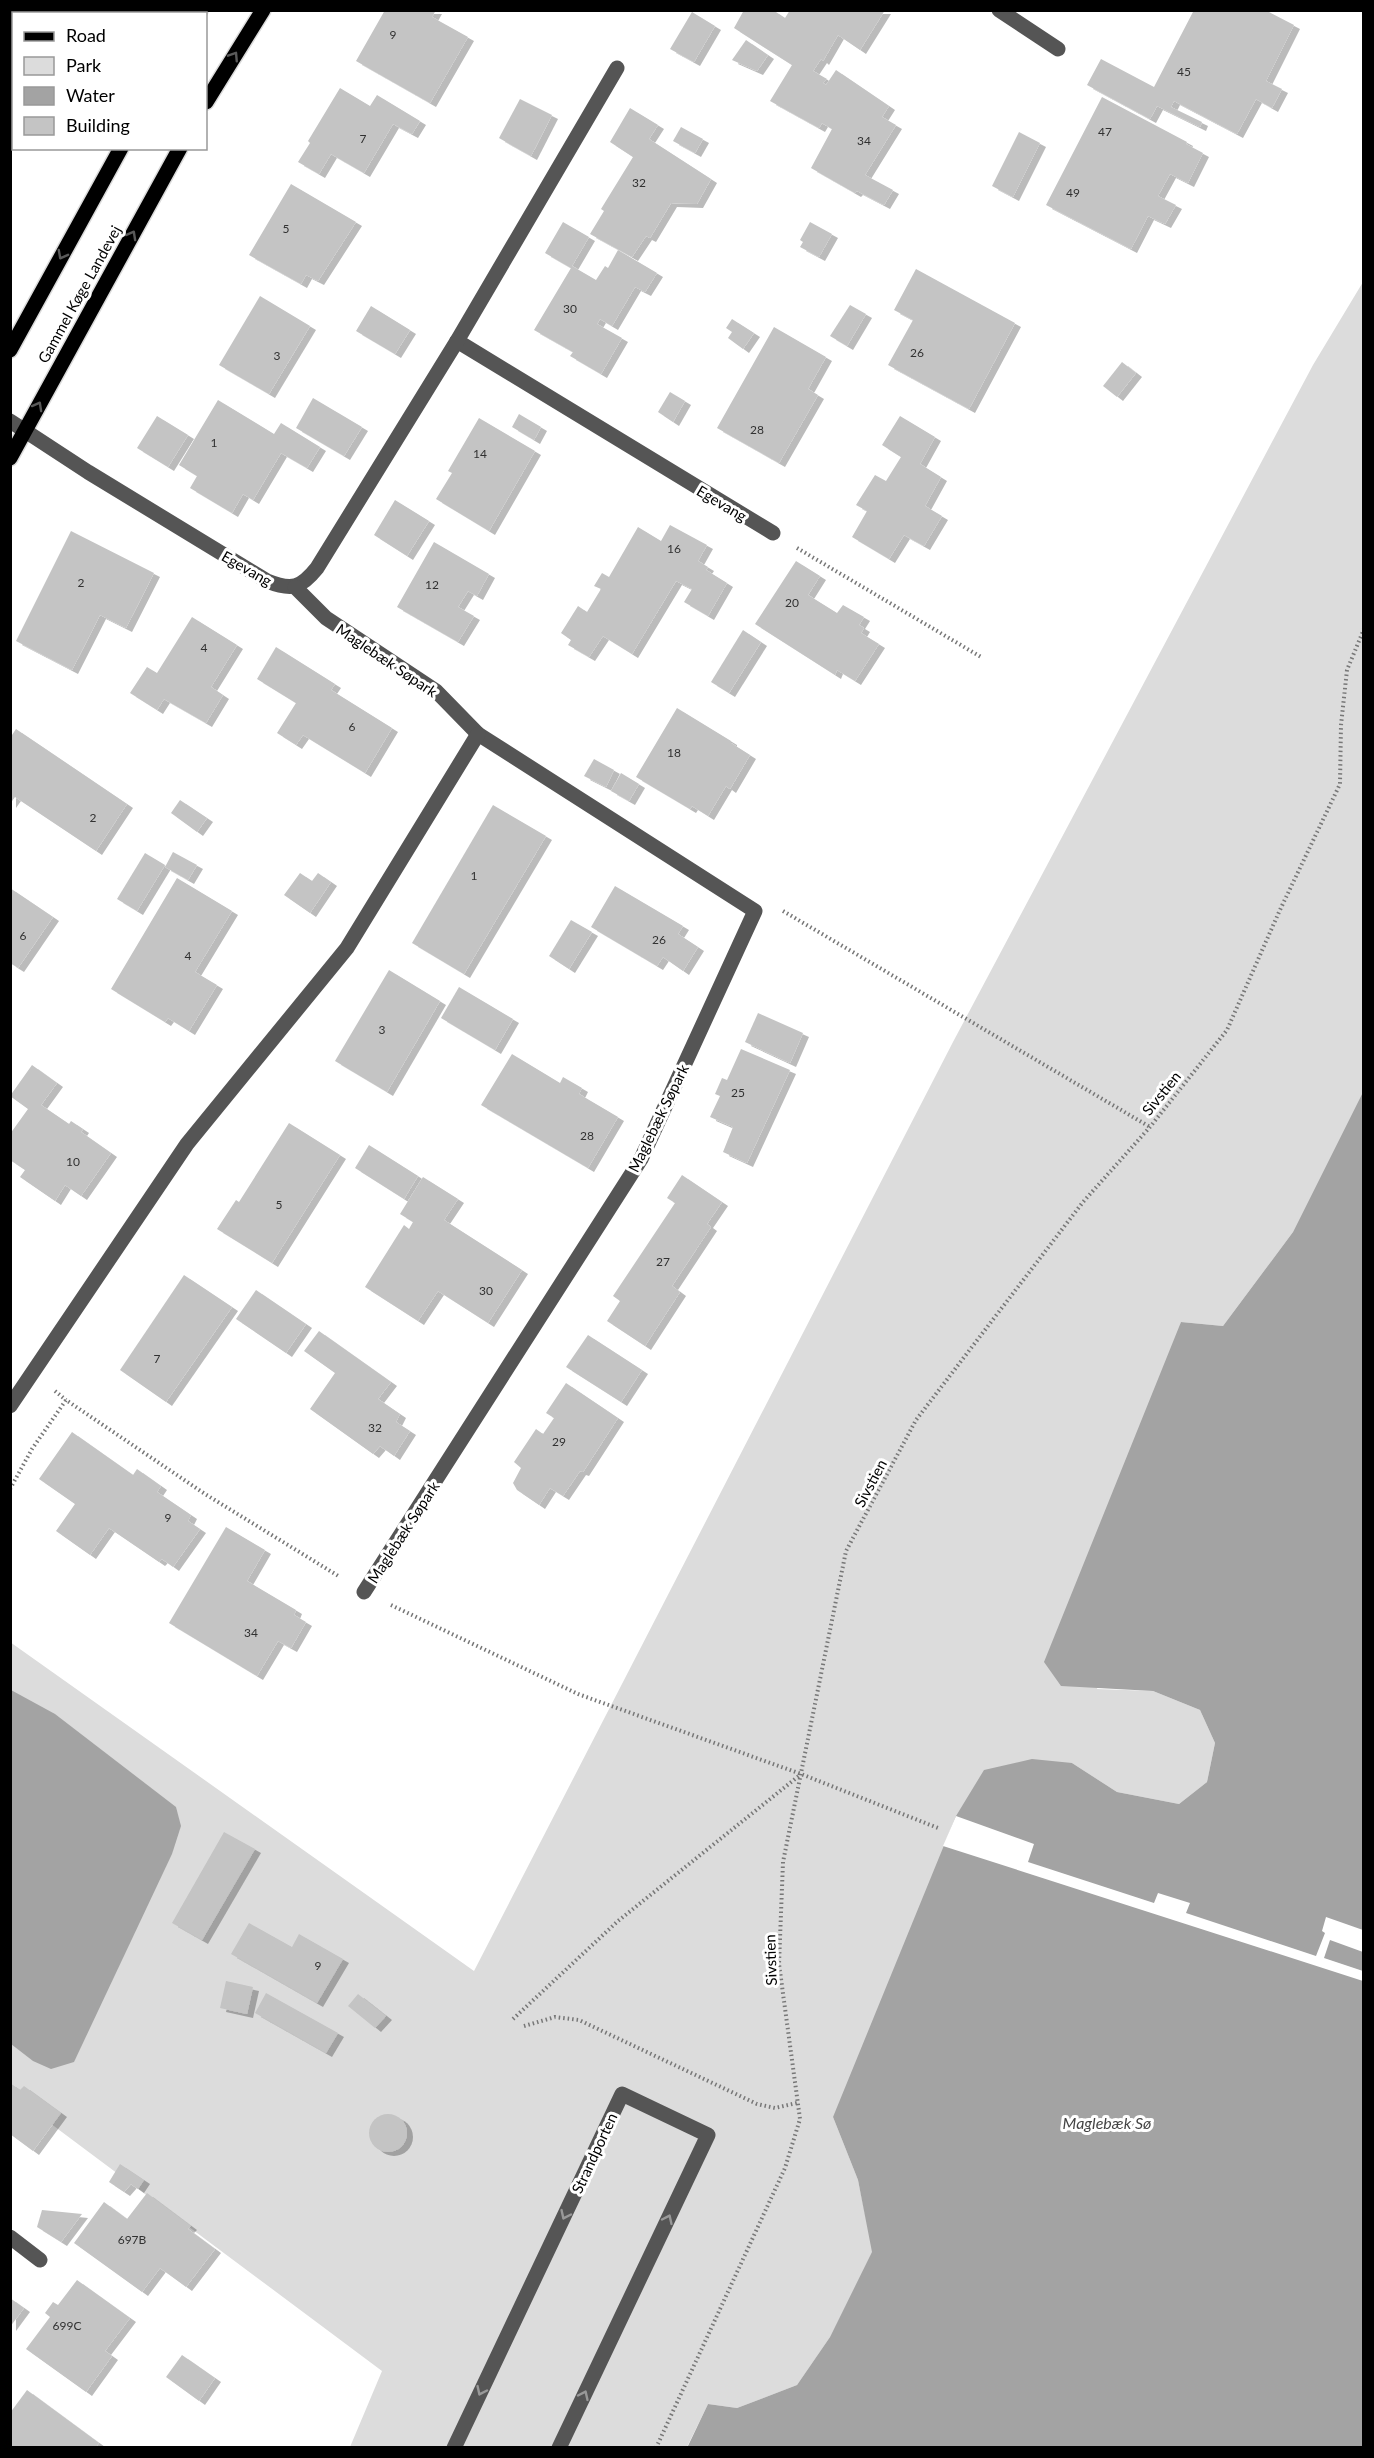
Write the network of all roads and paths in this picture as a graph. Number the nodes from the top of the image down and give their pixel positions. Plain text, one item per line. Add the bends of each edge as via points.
1 (263, 10) edge
2 (999, 10) edge
3 (1058, 49) dead end
4 (617, 68) dead end
5 (207, 100) edge
6 (120, 150) edge
7 (179, 150) edge
8 (457, 340) junction
9 (10, 350) edge
10 (10, 421) edge
11 (24, 430) junction
12 (10, 458) edge
13 (773, 534) joint
14 (295, 587) junction
15 (1364, 629) edge
16 (981, 657) dead end
17 (478, 734) junction
18 (755, 911) junction
19 (1150, 1127) junction
20 (10, 1406) edge
21 (10, 1489) edge
22 (364, 1592) junction
23 (801, 1774) junction
24 (938, 1828) dead end
25 (513, 2019) dead end
26 (524, 2026) dead end
27 (797, 2103) junction
28 (10, 2237) edge
29 (40, 2260) dead end
30 (454, 2448) edge
31 (559, 2448) edge
32 (656, 2448) edge

5 -> 1 main road
2 - 3 street
4 - 8 street
6 -> 9 main road
11 -> 7 main road, Gammel Køge Landevej
8 - 13 street, Egevang
8 - 14 street via 317,568
10 - 11 street, Egevang
11 - 12 main road, Gammel Køge Landevej
11 - 14 street, Egevang via 267,581
13 - 16 path
14 - 17 street, Maglebæk Søpark via 326,618 436,691
15 - 19 path, Sivstien via 1347,670 1340,784 1227,1030
17 - 18 street, Maglebæk Søpark
17 - 20 street via 347,948 187,1144
18 - 19 path via 782,911
18 - 22 street, Maglebæk Søpark via 641,1159
19 - 23 path, Sivstien via 1083,1202 916,1420 846,1551
21 - 22 path via 66,1400 205,1494
22 - 23 path via 578,1694
23 - 24 path
23 - 25 path via 618,1921
23 - 27 path, Sivstien via 783,1862 779,1964
26 - 27 path via 555,2017 579,2020 757,2104 775,2108
27 - 32 path, Sivstien via 800,2119 785,2168
28 - 29 street
31 -> 30 street, Strandporten via 708,2135 622,2094

